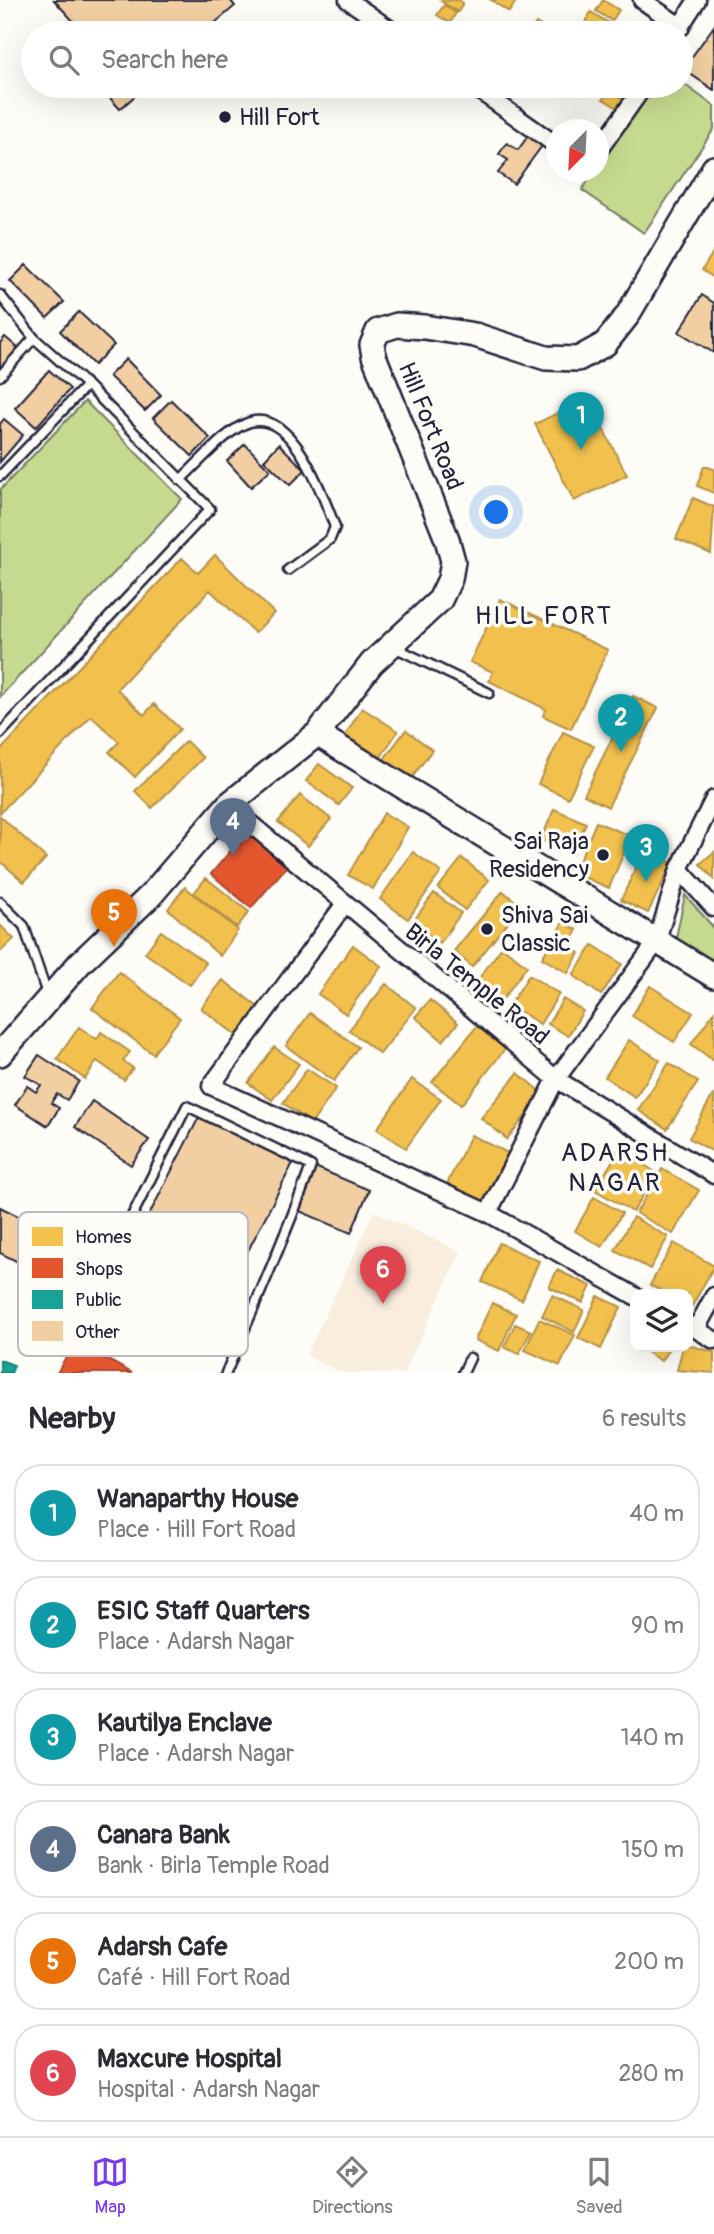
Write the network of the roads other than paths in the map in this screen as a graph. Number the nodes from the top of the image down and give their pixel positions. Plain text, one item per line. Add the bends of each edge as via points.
1 (348, 0) edge
2 (642, 0) edge
3 (697, 0) edge
4 (378, 21) edge
5 (667, 21) edge
6 (684, 21) edge
7 (490, 98) edge
8 (635, 98) edge
9 (609, 135) edge
10 (546, 138) edge
11 (714, 168) edge
12 (0, 295) edge
13 (34, 338) junction
14 (0, 376) edge
15 (87, 384) junction
16 (0, 476) edge
17 (180, 480) junction
18 (288, 570) dead end
19 (391, 646) junction
20 (489, 692) dead end
21 (0, 734) edge
22 (317, 734) junction
23 (714, 799) edge
24 (228, 805) junction
25 (679, 869) junction
26 (0, 902) edge
27 (344, 905) junction
28 (714, 908) edge
29 (656, 943) junction
30 (714, 976) edge
31 (48, 998) junction
32 (0, 1054) edge
33 (556, 1079) junction
34 (714, 1175) edge
35 (134, 1212) edge
36 (488, 1213) junction
37 (630, 1293) edge
38 (714, 1296) edge
39 (248, 1320) edge
40 (693, 1326) edge
41 (693, 1328) edge
42 (714, 1340) edge
43 (233, 1356) edge
44 (470, 1358) dead end
45 (226, 1373) edge
46 (463, 1373) edge

1 - 4 street
2 - 5 street
3 - 6 street
7 - 10 street
8 - 9 street
11 - 19 main road, Hill Fort Road via 626,316 605,344 578,359 546,358 475,335 424,327 387,326 374,336 374,356 453,561 440,600
12 - 13 lane
13 - 14 lane
13 - 15 lane
15 - 16 lane
15 - 17 lane
17 - 18 lane via 236,429 251,422 266,421 285,432 317,479 335,527 330,540
17 - 21 lane via 209,509
19 - 20 lane
19 - 22 main road, Hill Fort Road via 372,663
22 - 24 main road, Hill Fort Road
22 - 29 main road
23 - 25 street
24 - 27 street, Birla Temple Road
24 - 31 main road, Hill Fort Road via 151,895
25 - 28 street
25 - 29 street
26 - 31 lane via 23,926
27 - 33 street, Birla Temple Road
27 - 36 street via 211,1086
29 - 30 main road
29 - 33 street
31 - 32 main road, Hill Fort Road
33 - 34 street, Birla Temple Road
33 - 36 street
35 - 39 lane via 187,1106 311,1166
36 - 37 street
38 - 40 street
41 - 42 street
43 - 45 lane
44 - 46 lane

